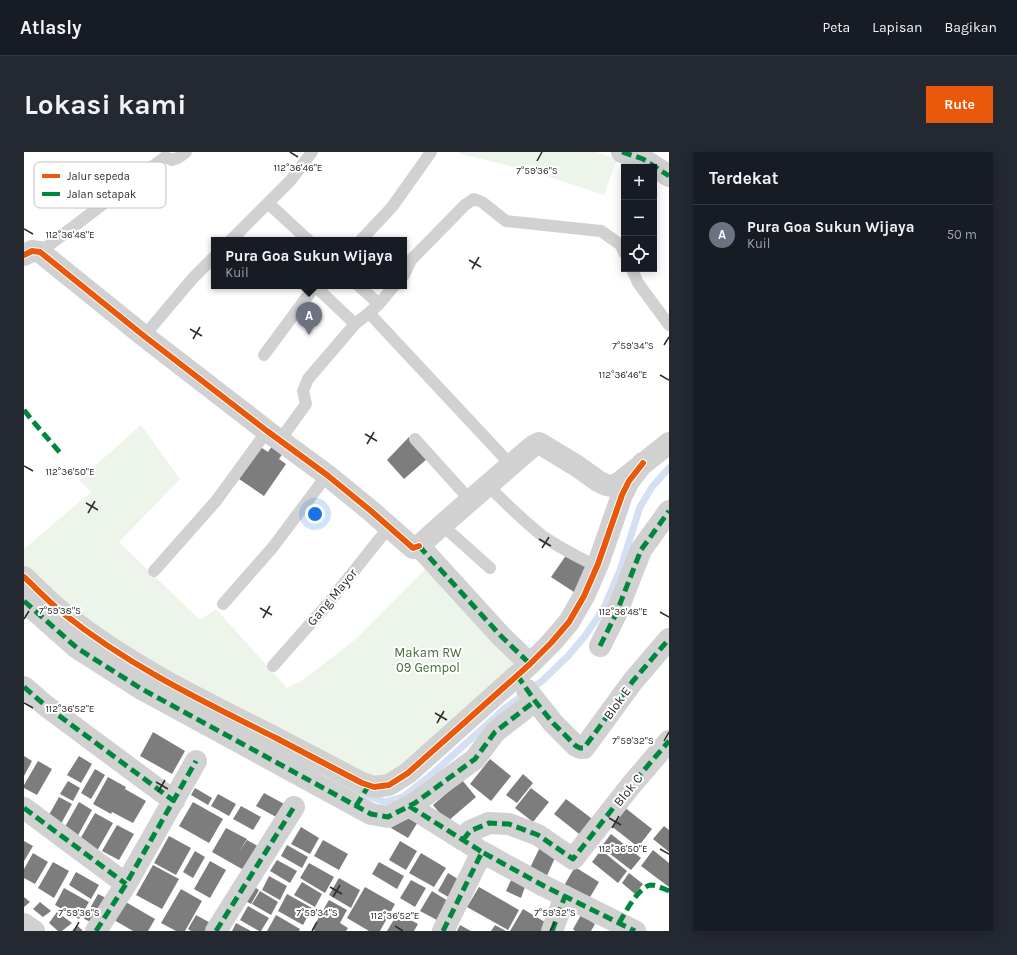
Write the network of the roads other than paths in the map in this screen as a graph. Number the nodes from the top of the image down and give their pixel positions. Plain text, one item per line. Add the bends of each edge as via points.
1 (186, 152) edge
2 (312, 152) edge
3 (431, 152) edge
4 (622, 152) edge
5 (163, 154) edge
6 (152, 162) edge
7 (669, 176) edge
8 (268, 203) junction
9 (92, 208) edge
10 (234, 237) edge
11 (305, 237) edge
12 (364, 237) edge
13 (621, 247) edge
14 (32, 253) edge
15 (211, 260) edge
16 (407, 269) edge
17 (633, 272) edge
18 (313, 289) edge
19 (318, 289) edge
20 (362, 289) edge
21 (392, 289) edge
22 (379, 304) junction
23 (369, 313) junction
24 (355, 324) junction
25 (669, 325) edge
26 (144, 336) junction
27 (264, 355) dead end
28 (274, 435) junction
29 (415, 439) dead end
30 (669, 443) edge
31 (643, 463) junction
32 (510, 465) junction
33 (327, 475) junction
34 (487, 485) junction
35 (470, 500) junction
36 (669, 511) edge
37 (442, 525) junction
38 (389, 527) junction
39 (419, 546) junction
40 (590, 563) dead end
41 (490, 568) dead end
42 (154, 571) dead end
43 (24, 577) edge
44 (24, 601) edge
45 (223, 604) dead end
46 (669, 639) edge
47 (600, 646) dead end
48 (273, 666) dead end
49 (527, 684) junction
50 (24, 687) edge
51 (669, 741) edge
52 (196, 761) dead end
53 (362, 795) junction
54 (174, 801) junction
55 (409, 806) junction
56 (294, 807) dead end
57 (24, 808) edge
58 (463, 840) junction
59 (482, 852) junction
60 (126, 884) junction
61 (565, 896) junction
62 (24, 924) edge
63 (34, 931) edge
64 (96, 931) edge
65 (216, 931) edge
66 (443, 931) edge
67 (552, 931) edge
68 (635, 931) edge

1 - 5 lane via 172,160
2 - 8 lane via 291,180
3 - 12 lane via 392,207
4 - 7 street via 643,159
5 - 6 lane
8 - 10 lane
8 - 11 lane
9 - 14 lane
13 - 16 lane via 601,231 506,221 482,202 474,199 465,205 412,260
14 - 26 street
15 - 26 lane
17 - 25 lane via 638,283
18 - 27 lane
19 - 24 lane
20 - 22 lane
21 - 22 lane
22 - 23 lane
23 - 24 lane
23 - 32 lane
24 - 28 lane via 308,379 303,390 306,404
26 - 28 street
28 - 33 street
28 - 42 lane
29 - 35 lane
30 - 31 street
31 - 32 street via 612,486 598,481 539,443
31 - 49 street via 622,495 584,596 569,622 551,643
32 - 34 street
33 - 38 street
33 - 45 lane via 273,547
34 - 35 street
34 - 40 lane via 543,536
35 - 37 street
36 - 47 street via 641,550 616,614
37 - 39 street
37 - 41 lane
38 - 39 street via 413,548
38 - 48 lane, Gang Mayor via 326,606
39 - 49 street via 500,635
43 - 53 street via 63,614 112,649 156,677 362,783
44 - 53 street via 77,648 140,688
46 - 49 street, Blok E via 633,681 584,748 576,746 554,723
49 - 53 street via 408,773 389,785 374,787
49 - 55 street via 475,758
50 - 54 street
51 - 58 street, Blok C via 573,859 538,835 509,824 489,823 470,831
52 - 54 street
53 - 55 street via 371,814 388,817
54 - 60 street
55 - 58 street
56 - 65 street
57 - 60 street
58 - 59 street
59 - 61 street
59 - 66 street
60 - 64 street
61 - 67 street
61 - 68 street
62 - 63 street

